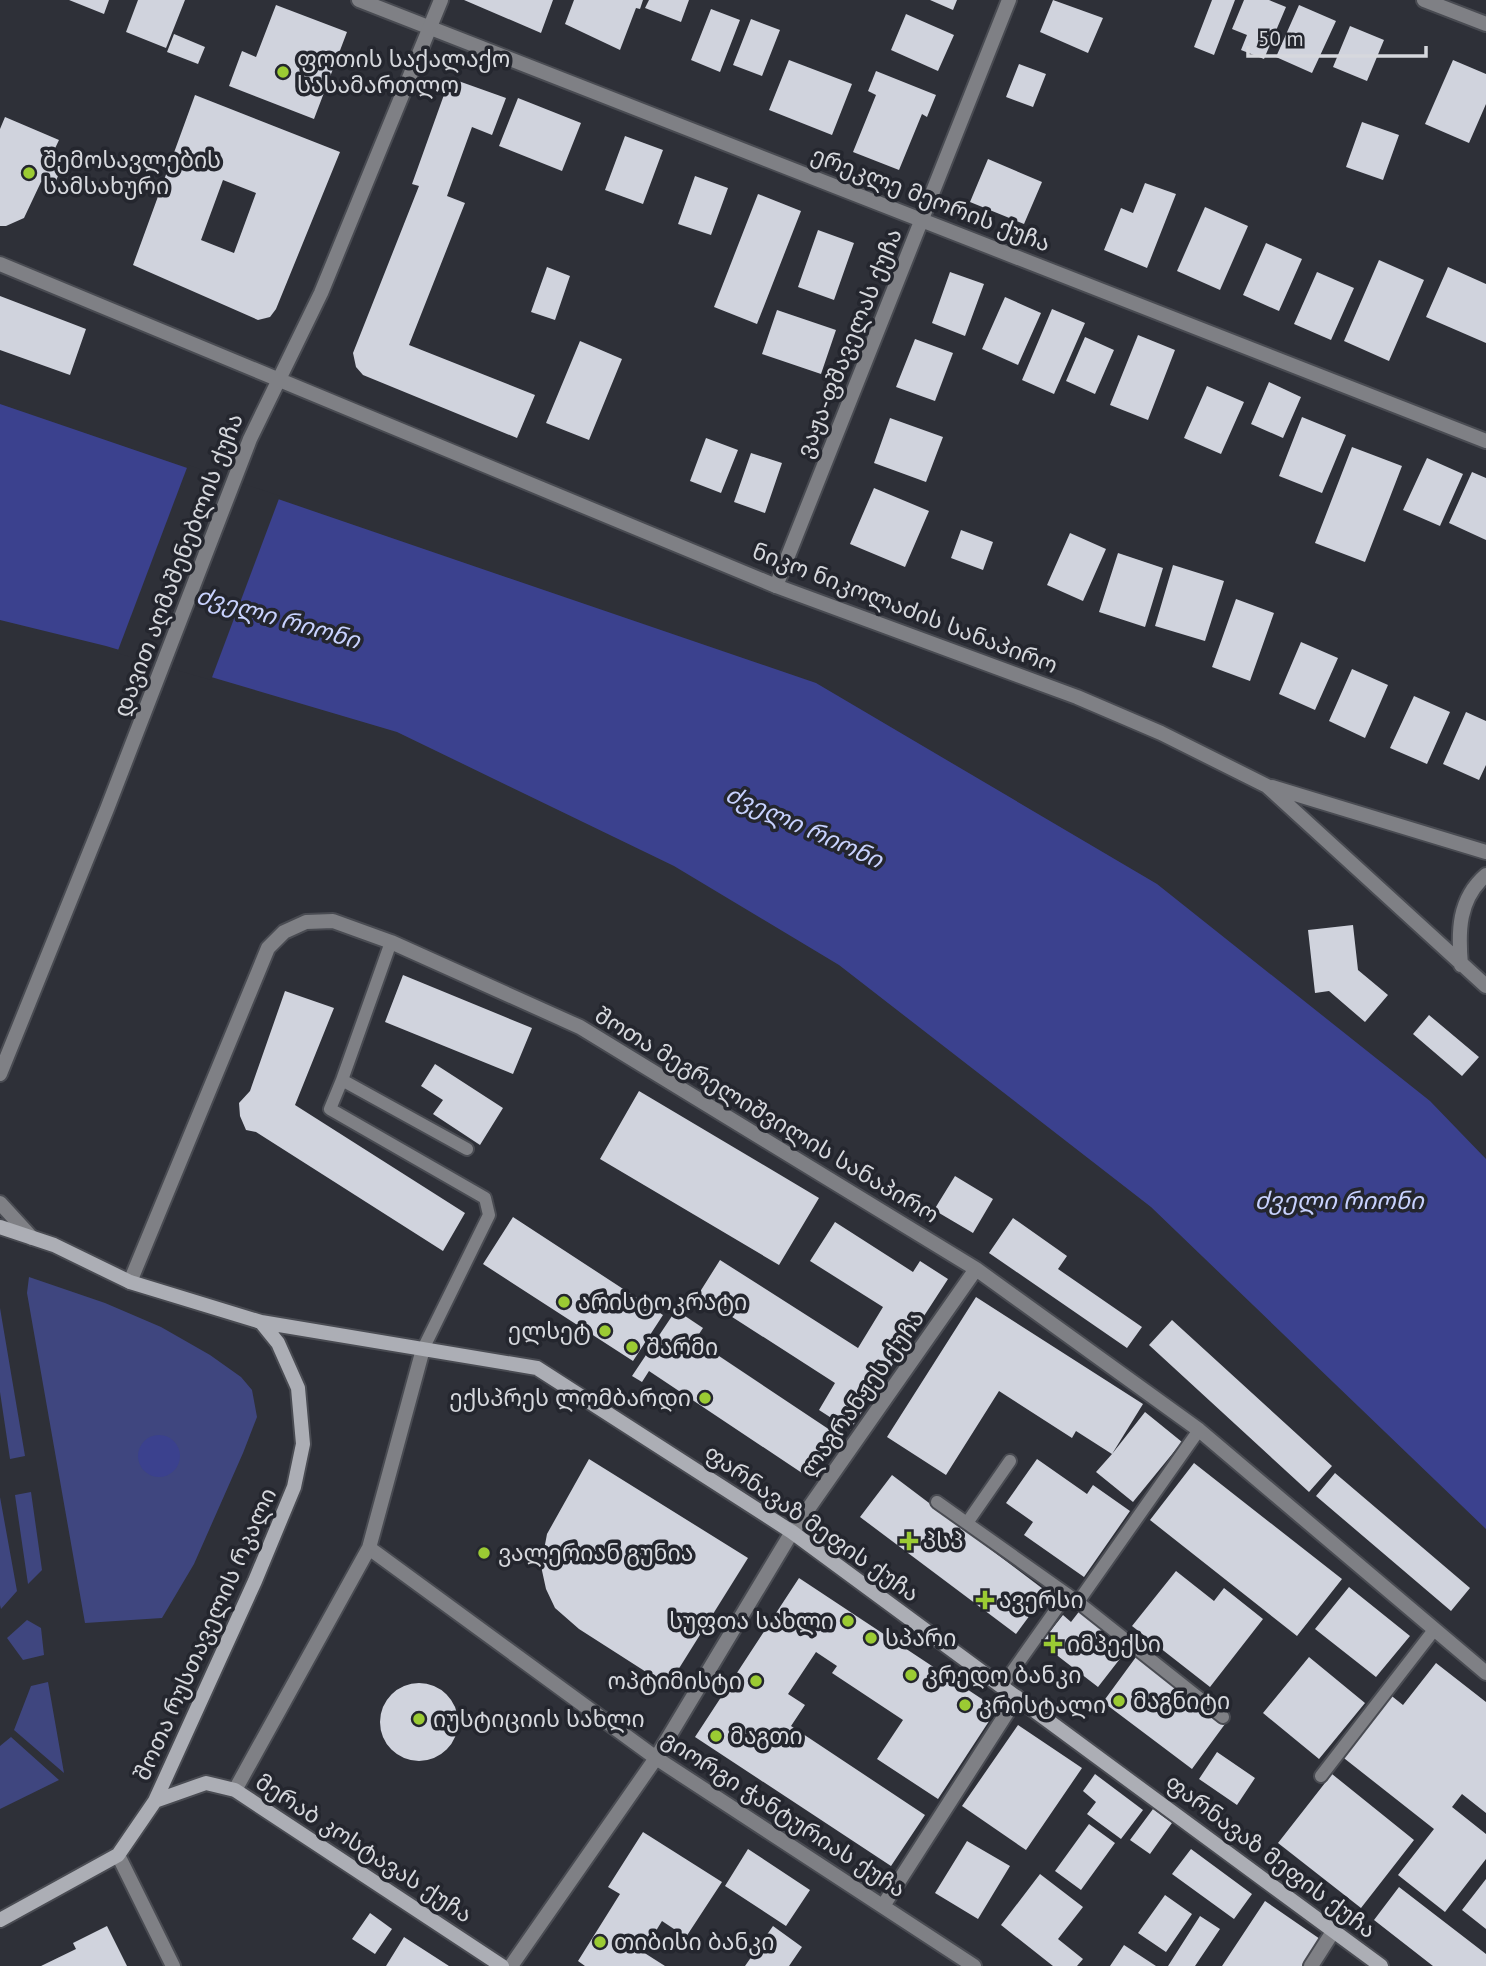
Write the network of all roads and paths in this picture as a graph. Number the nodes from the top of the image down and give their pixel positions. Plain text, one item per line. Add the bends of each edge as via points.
1 (359, 0) edge
2 (441, 0) edge
3 (1009, 0) edge
4 (1424, 0) edge
5 (1486, 24) edge
6 (430, 28) junction
7 (923, 220) junction
8 (0, 264) edge
9 (279, 378) junction
10 (1486, 441) edge
11 (776, 586) junction
12 (1267, 786) junction
13 (1486, 852) edge
14 (1486, 875) edge
15 (391, 942) junction
16 (1461, 965) junction
17 (1486, 986) edge
18 (0, 1074) edge
19 (342, 1080) junction
20 (467, 1149) dead end
21 (0, 1203) edge
22 (0, 1227) edge
23 (33, 1239) junction
24 (976, 1269) junction
25 (130, 1282) junction
26 (261, 1322) junction
27 (423, 1349) junction
28 (1199, 1430) junction
29 (1010, 1461) dead end
30 (937, 1502) dead end
31 (967, 1523) junction
32 (792, 1532) junction
33 (369, 1548) junction
34 (1072, 1598) junction
35 (1434, 1630) junction
36 (1486, 1673) edge
37 (1002, 1686) junction
38 (1017, 1698) junction
39 (1223, 1717) dead end
40 (656, 1758) junction
41 (1321, 1776) dead end
42 (235, 1790) junction
43 (155, 1801) junction
44 (118, 1855) junction
45 (883, 1906) junction
46 (0, 1920) edge
47 (1334, 1930) junction
48 (173, 1966) edge
49 (502, 1966) edge
50 (511, 1966) edge
51 (974, 1966) edge
52 (1311, 1966) edge
53 (1381, 1966) edge

1 - 6 street, ერეკლე მეორის ქუჩა
2 - 6 street, დავით აღმაშენებლის ქუჩა
3 - 7 street, ვაჟა-ფშაველას ქუჩა
4 - 5 street
6 - 7 street, ერეკლე მეორის ქუჩა
6 - 9 street, დავით აღმაშენებლის ქუჩა via 321,293
7 - 10 street, ერეკლე მეორის ქუჩა
7 - 11 street, ვაჟა-ფშაველას ქუჩა
8 - 9 street, ნიკო ნიკოლაძის სანაპირო
9 - 11 street, ნიკო ნიკოლაძის სანაპირო
9 - 18 street, დავით აღმაშენებლის ქუჩა via 250,439
11 - 12 street, ნიკო ნიკოლაძის სანაპირო via 1077,697
12 - 13 street
12 - 16 street, ნიკო ნიკოლაძის სანაპირო
14 - 16 street via 1467,900 1458,927
15 - 19 lane
15 - 24 street, შოთა მეგრელიშვილის სანაპირო via 580,1027
15 - 25 street, შოთა მეგრელიშვილის სანაპირო via 333,921 306,922 284,932 268,948
16 - 17 street, ნიკო ნიკოლაძის სანაპირო
19 - 20 lane
19 - 27 lane via 330,1109 485,1198 489,1215
21 - 23 street
22 - 23 main road
23 - 25 main road
24 - 28 street, შოთა მეგრელიშვილის სანაპირო
24 - 32 street, ლაგრანჟეს ქუჩა
25 - 26 main road
26 - 27 main road, ფარნავაზ მეფის ქუჩა
26 - 43 main road, შოთა რუსთაველის რკალი via 284,1353 299,1388 303,1444 294,1487
27 - 32 main road, ფარნავაზ მეფის ქუჩა via 537,1368
27 - 33 street
28 - 34 lane
28 - 35 street, შოთა მეგრელიშვილის სანაპირო
29 - 31 lane
30 - 31 lane
31 - 34 lane
32 - 37 main road, ფარნავაზ მეფის ქუჩა
32 - 40 street, ლაგრანჟეს ქუჩა
33 - 40 street, გიორგი ჭანტურიას ქუჩა
33 - 42 street
34 - 37 lane
34 - 39 lane
35 - 36 street, შოთა მეგრელიშვილის სანაპირო
35 - 41 lane
37 - 38 main road, ფარნავაზ მეფის ქუჩა
38 - 45 street
38 - 47 main road, ფარნავაზ მეფის ქუჩა
40 - 45 street, გიორგი ჭანტურიას ქუჩა
40 - 50 street, ლაგრანჟეს ქუჩა
42 - 43 main road, მერაბ კოსტავას ქუჩა via 206,1783
42 - 49 main road, მერაბ კოსტავას ქუჩა
43 - 44 main road, შოთა რუსთაველის რკალი
44 - 46 main road, შოთა რუსთაველის რკალი
44 - 48 street
45 - 51 street, გიორგი ჭანტურიას ქუჩა
47 - 52 street
47 - 53 main road, ფარნავაზ მეფის ქუჩა

